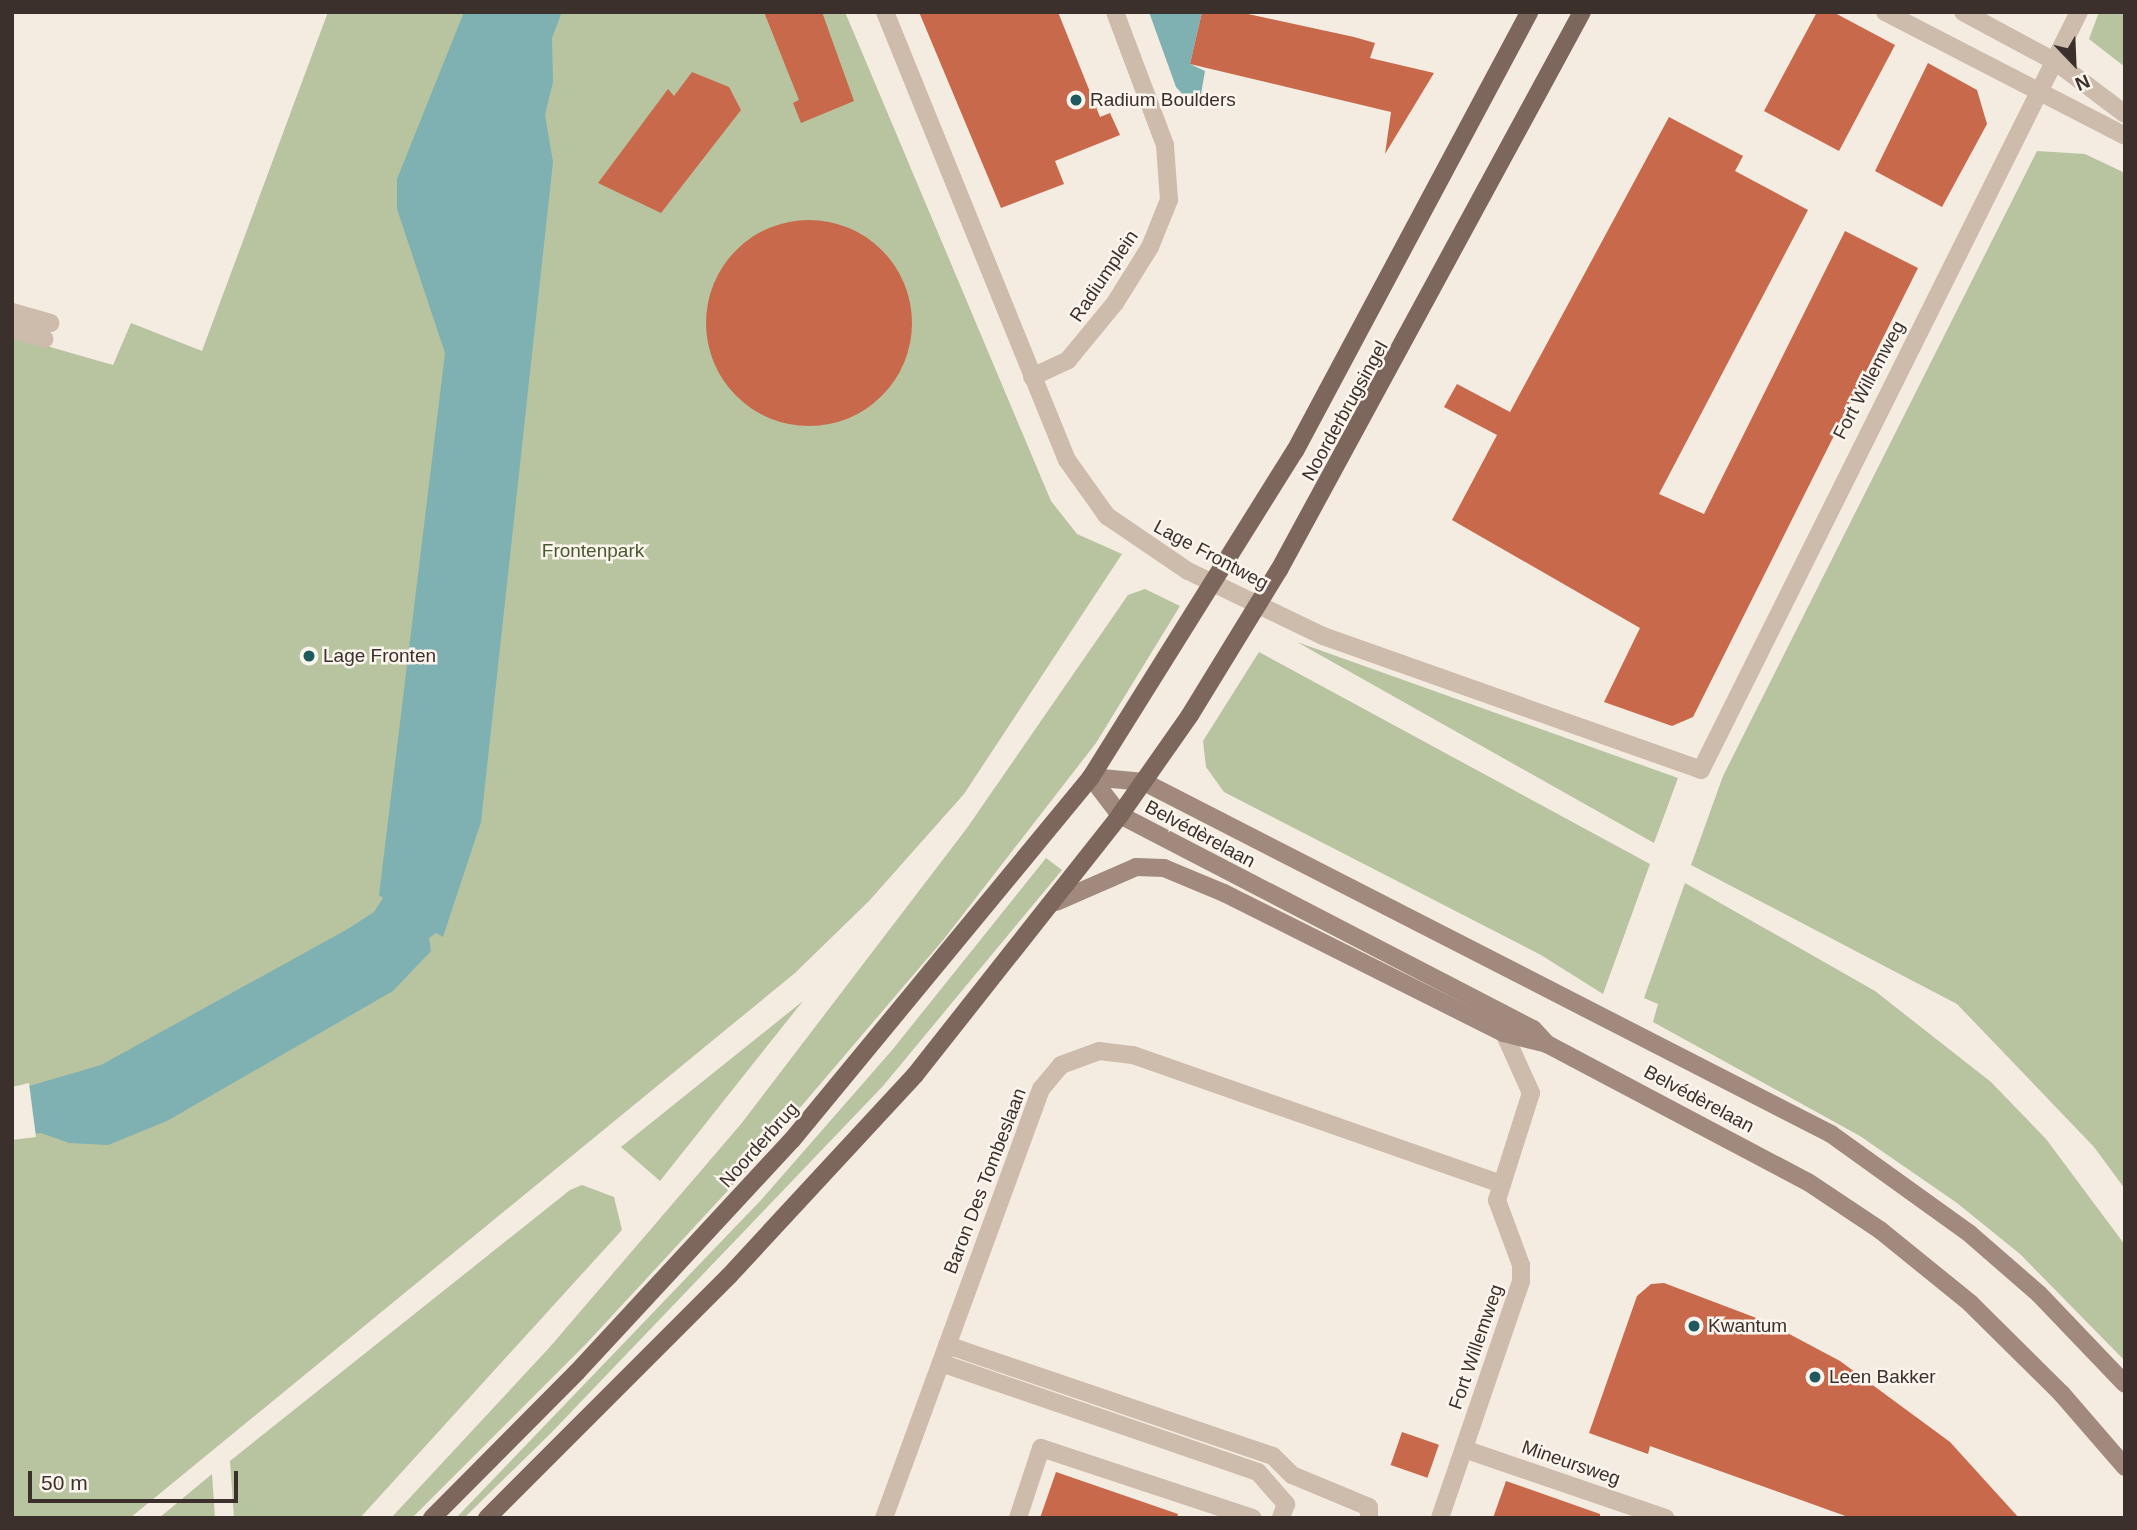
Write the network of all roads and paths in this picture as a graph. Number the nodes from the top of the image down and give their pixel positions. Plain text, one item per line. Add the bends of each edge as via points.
1 (885, 12) edge
2 (1115, 12) edge
3 (1529, 12) edge
4 (1582, 12) edge
5 (1885, 12) edge
6 (1963, 12) edge
7 (2079, 12) edge
8 (2056, 62) junction
9 (2040, 94) junction
10 (2125, 114) edge
11 (2125, 136) edge
12 (12, 312) edge
13 (12, 329) edge
14 (1032, 377) junction
15 (1701, 770) joint
16 (1090, 777) junction
17 (1144, 782) junction
18 (1120, 815) junction
19 (1056, 902) junction
20 (1504, 1033) junction
21 (1547, 1044) junction
22 (1502, 1184) junction
23 (947, 1345) junction
24 (941, 1363) junction
25 (2125, 1384) edge
26 (1464, 1449) junction
27 (2125, 1467) edge
28 (432, 1518) edge
29 (487, 1518) edge
30 (884, 1518) edge
31 (1018, 1518) edge
32 (1253, 1518) edge
33 (1281, 1518) edge
34 (1369, 1518) edge
35 (1440, 1518) edge
36 (1665, 1518) edge

1 - 14 street, Lage Frontweg
2 - 14 street, Radiumplein via 1166,145 1169,200 1150,247 1098,325 1062,364
3 - 16 main road, Noorderbrugsingel via 1239,547
4 - 17 main road, Noorderbrugsingel via 1279,570
5 - 9 street
6 - 8 street
7 - 8 street, Fort Willemweg
8 - 9 street, Fort Willemweg
8 - 10 street
9 - 11 street
9 - 15 street, Fort Willemweg via 1852,459
12 - 13 street via 47,331
14 - 15 street, Lage Frontweg via 1067,460 1094,504 1188,571 1413,672
16 - 17 main road, Belvédèrelaan
16 - 18 main road, Belvédèrelaan
16 - 28 main road, Noorderbrug via 801,1130 577,1372
17 - 18 main road, Noorderbrugsingel
17 - 25 main road, Belvédèrelaan via 1831,1134 1970,1234 2039,1294
18 - 19 main road
18 - 21 main road, Belvédèrelaan via 1533,1028
19 - 20 main road via 1136,867 1164,868 1224,892
19 - 29 main road via 915,1075 729,1276
20 - 21 main road
20 - 22 street, Fort Willemweg via 1531,1093
21 - 27 main road, Belvédèrelaan via 1760,1154 1880,1230 2001,1332
22 - 23 street, Baron Des Tombeslaan via 1133,1055 1080,1056 1061,1065 1041,1089
22 - 26 street, Fort Willemweg via 1497,1206 1521,1265 1521,1282
23 - 24 street, Baron Des Tombeslaan
23 - 34 street via 1273,1456 1292,1475 1369,1507
24 - 30 street, Baron Des Tombeslaan
24 - 33 street via 1258,1472 1286,1504
26 - 35 street, Fort Willemweg
26 - 36 street, Mineursweg
31 - 32 street via 1041,1448

